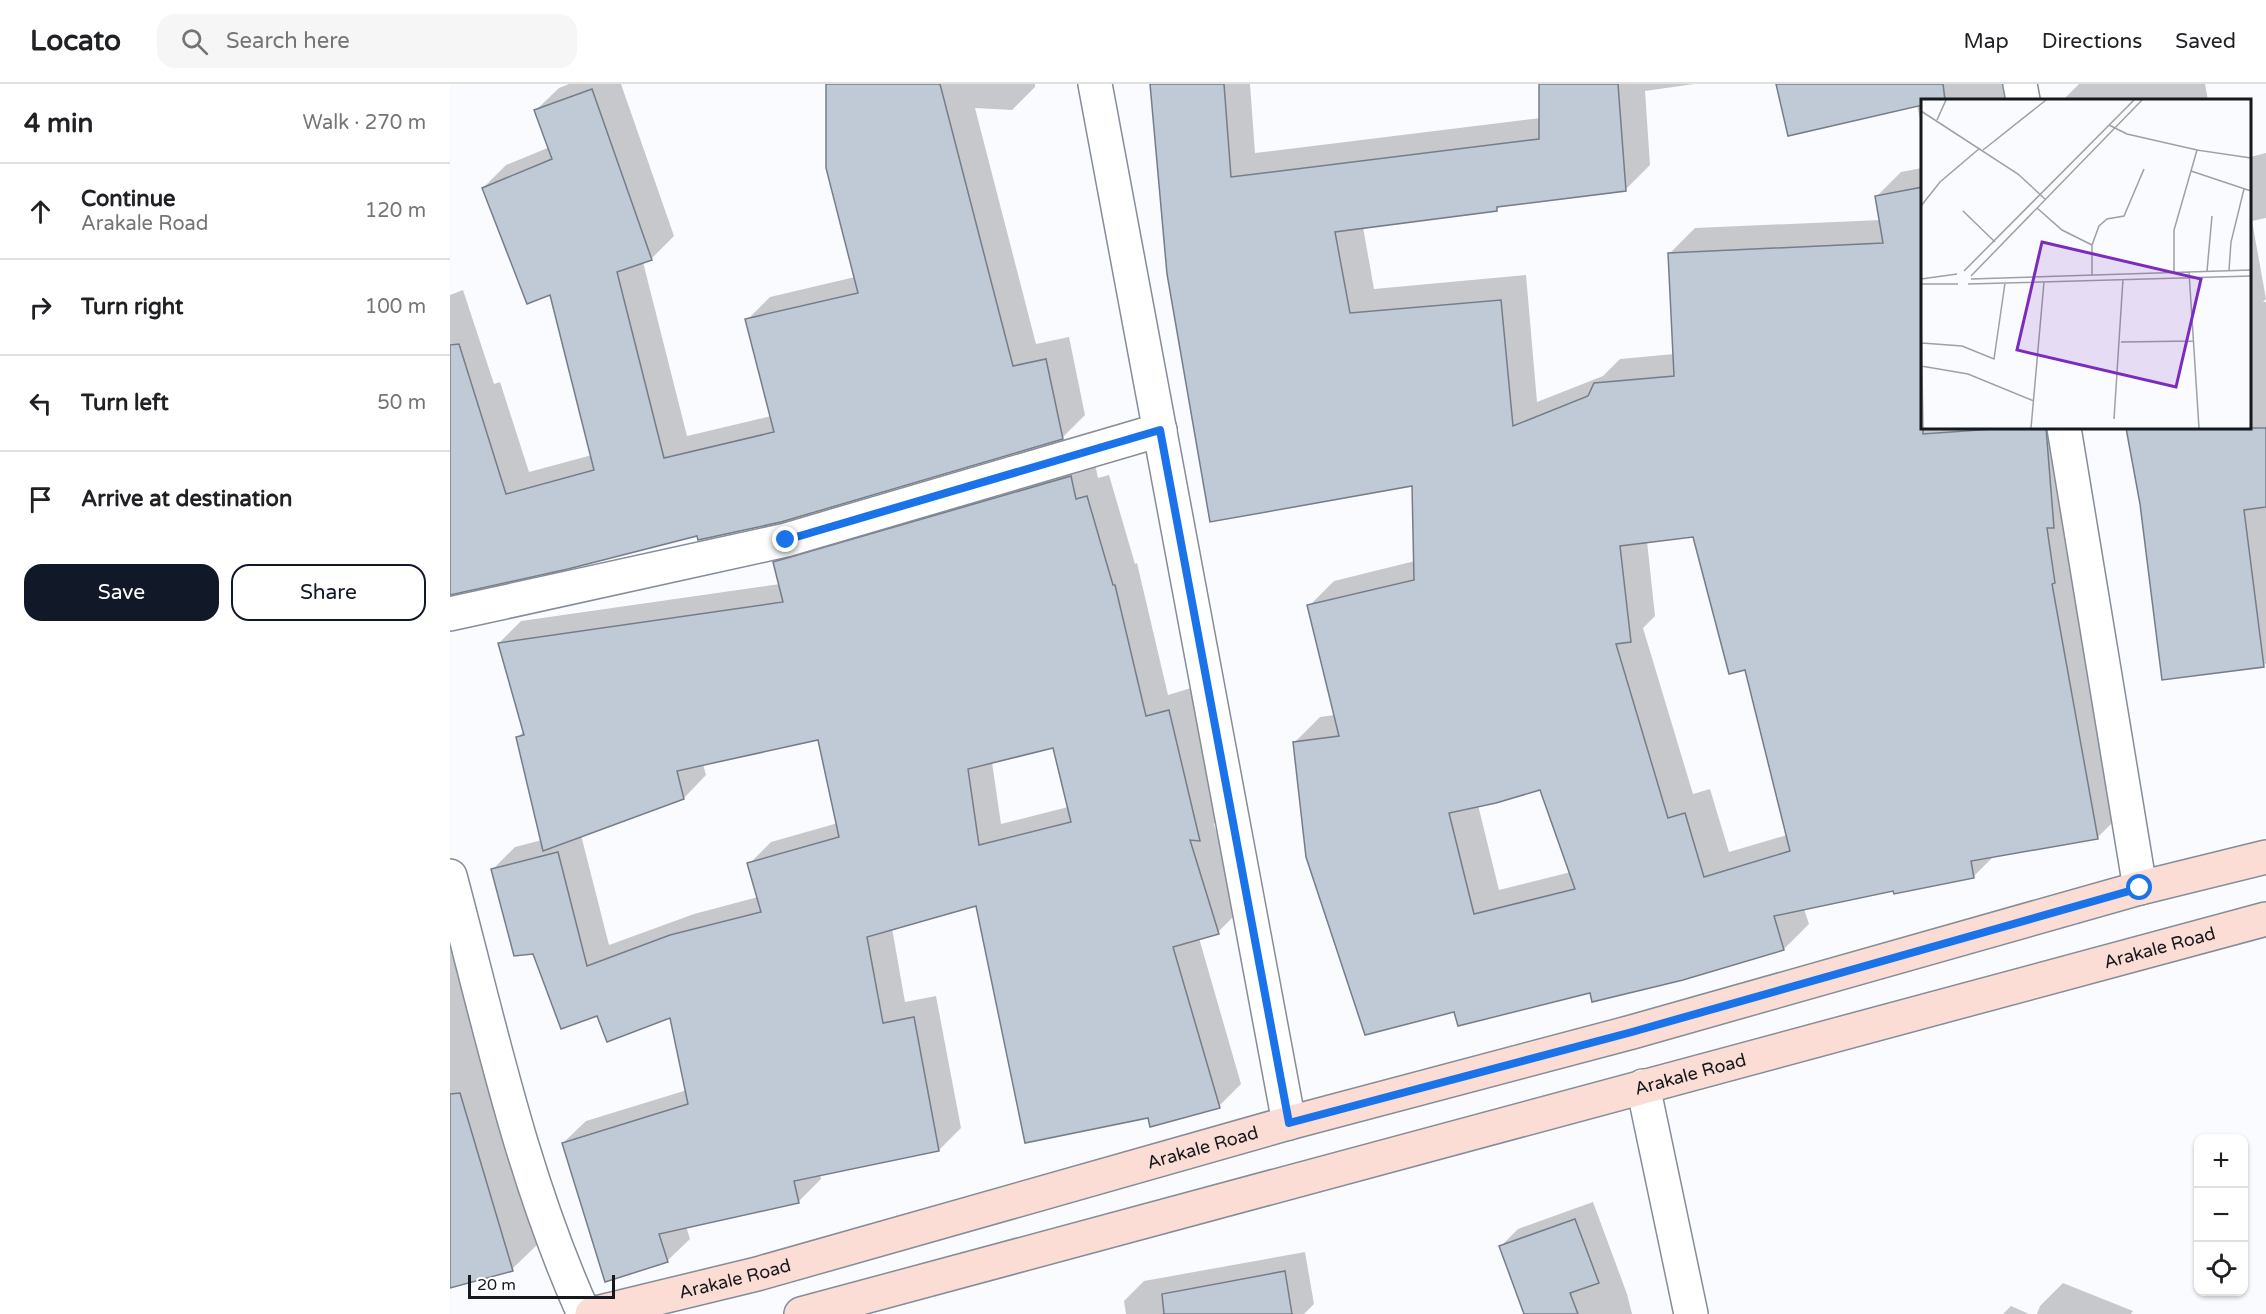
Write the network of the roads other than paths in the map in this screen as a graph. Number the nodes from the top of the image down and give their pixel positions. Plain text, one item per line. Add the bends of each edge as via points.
1 (1095, 84) edge
2 (2020, 84) edge
3 (2023, 99) edge
4 (2064, 429) edge
5 (1160, 430) junction
6 (450, 614) edge
7 (2266, 857) edge
8 (450, 876) edge
9 (2140, 888) junction
10 (2266, 919) edge
11 (1643, 1086) junction
12 (1289, 1123) junction
13 (584, 1314) edge
14 (592, 1314) edge
15 (801, 1314) edge
16 (1691, 1314) edge

1 - 5 street
2 - 3 street
4 - 9 street
5 - 6 street via 786,540
5 - 12 street
7 - 9 main road, Arakale Road
8 - 13 street via 523,1149
9 - 12 main road, Arakale Road via 1632,1032
10 - 11 main road, Arakale Road
11 - 15 main road, Arakale Road
11 - 16 street
12 - 14 main road, Arakale Road via 757,1274

